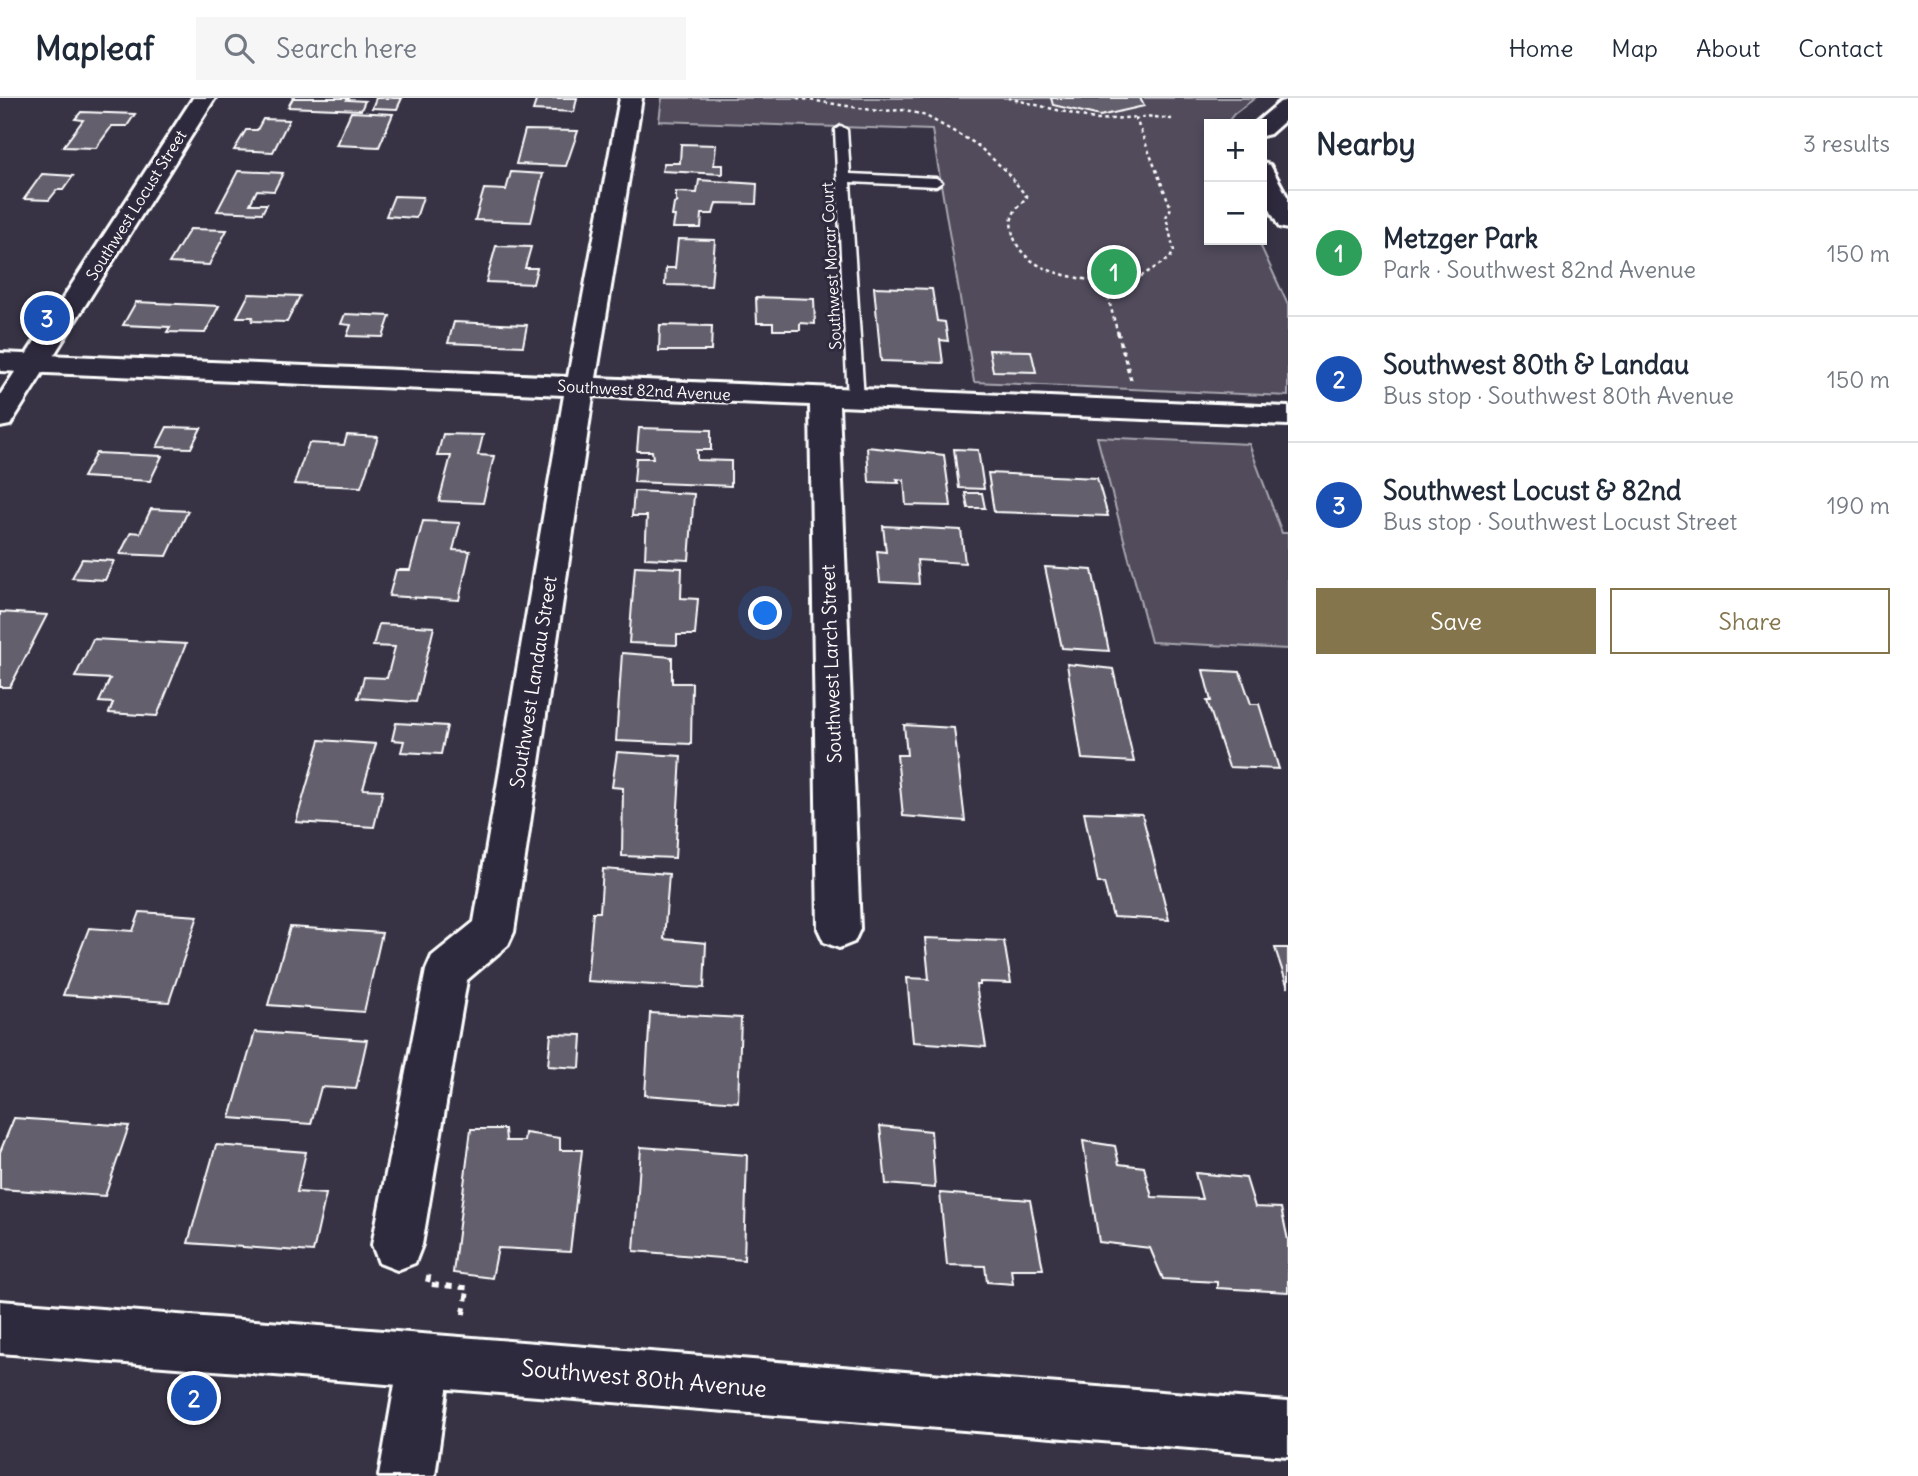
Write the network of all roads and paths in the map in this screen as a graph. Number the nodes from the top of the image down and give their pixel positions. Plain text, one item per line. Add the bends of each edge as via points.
1 (204, 98) edge
2 (631, 98) edge
3 (797, 98) edge
4 (1008, 98) edge
5 (1288, 107) edge
6 (1146, 116) junction
7 (1172, 119) dead end
8 (1267, 125) edge
9 (841, 130) dead end
10 (844, 178) junction
11 (1267, 180) edge
12 (936, 182) dead end
13 (1288, 222) edge
14 (1120, 284) dead end
15 (0, 362) edge
16 (35, 364) junction
17 (580, 387) junction
18 (840, 399) junction
19 (1140, 411) junction
20 (1288, 416) edge
21 (0, 418) edge
22 (839, 929) dead end
23 (397, 1245) dead end
24 (0, 1327) edge
25 (425, 1361) junction
26 (1288, 1429) edge
27 (407, 1476) edge

1 - 16 street, Southwest Locust Street
2 - 17 street, Southwest Landau Street
3 - 14 path via 879,111 909,110 937,120 1014,176 1027,197 1014,211 1011,230 1017,246 1038,264 1062,275
4 - 6 path via 1098,120
5 - 8 street
6 - 7 path
6 - 19 path via 1136,119 1171,208 1166,217 1174,251 1108,297
9 - 10 lane, Southwest Morar Court
10 - 12 lane
10 - 18 lane, Southwest Morar Court
11 - 13 street
15 - 16 street, Southwest 82nd Avenue
16 - 17 street, Southwest 82nd Avenue
16 - 21 street, Southwest Locust Street
17 - 18 street, Southwest 82nd Avenue
17 - 23 street, Southwest Landau Street via 493,932 447,970
18 - 19 street, Southwest 82nd Avenue
18 - 22 street, Southwest Larch Street
19 - 20 street, Southwest 82nd Avenue
24 - 25 street, Southwest 80th Avenue
25 - 26 street, Southwest 80th Avenue
25 - 27 street

